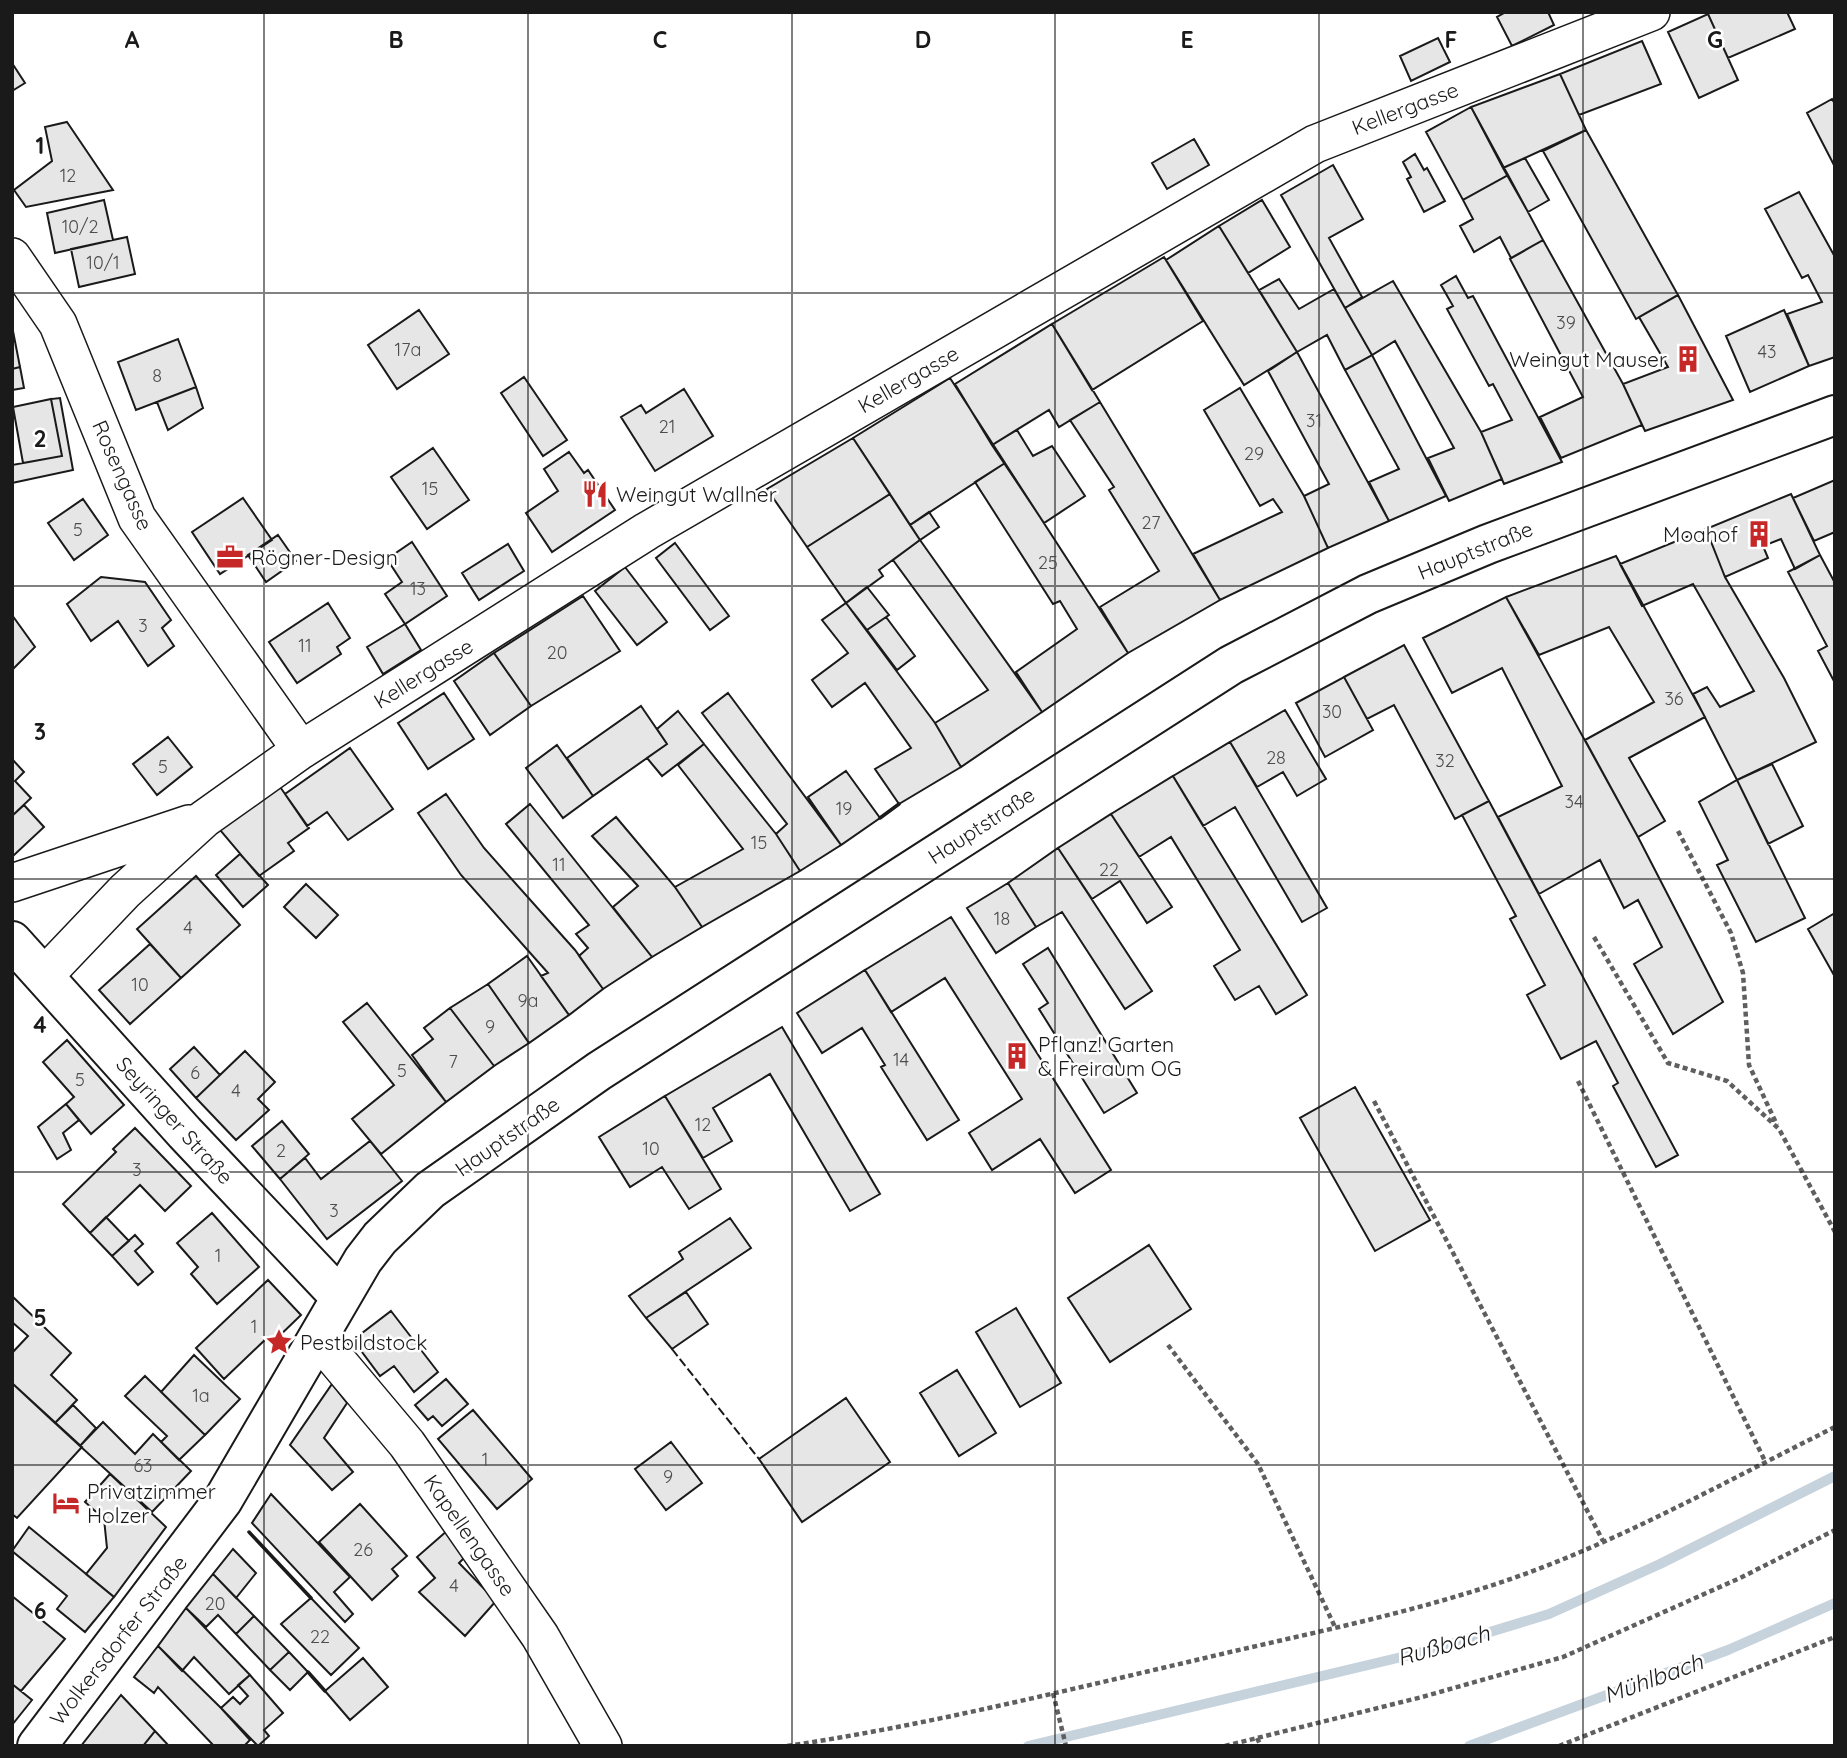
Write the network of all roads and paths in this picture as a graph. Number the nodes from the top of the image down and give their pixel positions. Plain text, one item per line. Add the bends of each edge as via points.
1 (1651, 12) edge
2 (12, 257) edge
3 (1835, 415) edge
4 (301, 750) junction
5 (204, 819) junction
6 (1678, 831) dead end
7 (12, 883) edge
8 (1594, 937) dead end
9 (12, 941) edge
10 (44, 975) junction
11 (1578, 1081) dead end
12 (1374, 1101) dead end
13 (1779, 1129) junction
14 (1835, 1232) edge
15 (340, 1297) junction
16 (318, 1338) junction
17 (1168, 1345) dead end
18 (267, 1427) joint
19 (1835, 1427) edge
20 (1765, 1461) junction
21 (1835, 1531) edge
22 (1603, 1541) junction
23 (1335, 1627) junction
24 (1835, 1637) edge
25 (1053, 1693) junction
26 (1258, 1738) junction
27 (37, 1746) edge
28 (603, 1746) edge
29 (787, 1746) edge
30 (1066, 1746) edge
31 (1225, 1746) edge
32 (1261, 1746) edge
33 (1559, 1746) edge

1 - 4 street, Kellergasse via 1315,144 647,531
2 - 4 street, Rosengasse via 58,324 137,519
3 - 15 main road, Hauptstraße via 1488,544 1368,594 1231,665 599,1071 430,1190 380,1238
4 - 5 street, Kellergasse
5 - 7 street, Kellergasse
5 - 10 street, Kellergasse via 125,891
6 - 13 path via 1731,933 1743,973 1749,1065
8 - 13 path via 1668,1063 1727,1081
9 - 10 main road, Seyringer Straße
10 - 15 main road, Seyringer Straße
11 - 20 path
12 - 22 path
13 - 14 path
15 - 16 main road, Hauptstraße
16 - 18 main road, Hauptstraße
16 - 28 street, Kapellengasse via 407,1444 540,1636
17 - 23 path via 1258,1464
18 - 27 main road, Wolkersdorfer Straße via 208,1523
19 - 20 path
20 - 22 path
21 - 26 path via 1563,1657
22 - 23 path via 1498,1583
23 - 25 path
24 - 33 path
25 - 29 path
25 - 30 path
26 - 31 path
26 - 32 path

